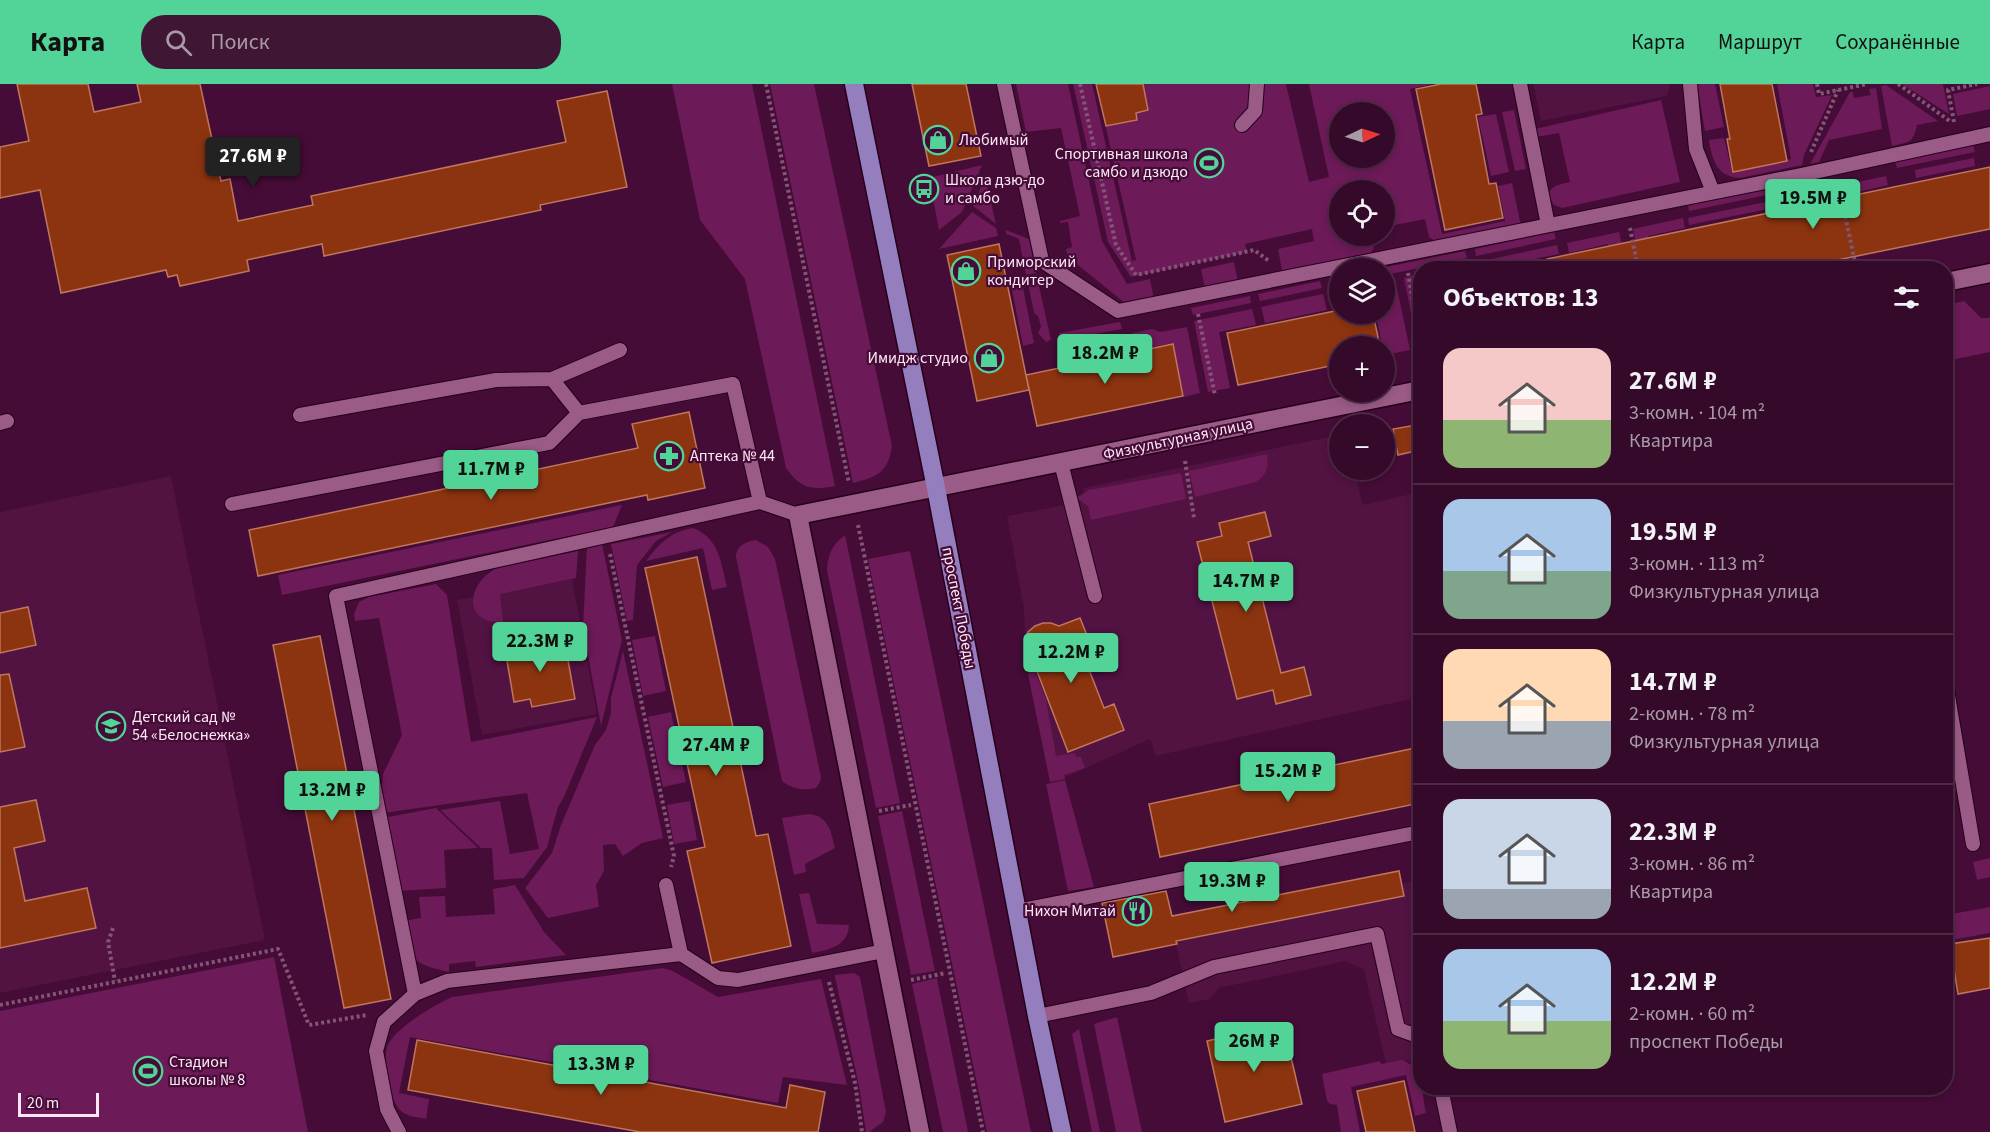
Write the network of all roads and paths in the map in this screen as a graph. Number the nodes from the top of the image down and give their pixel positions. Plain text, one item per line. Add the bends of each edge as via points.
1 (766, 84) edge
2 (854, 84) edge
3 (1005, 84) edge
4 (1080, 84) edge
5 (1257, 84) edge
6 (1520, 84) edge
7 (1690, 84) edge
8 (1817, 84) edge
9 (1867, 84) edge
10 (1898, 84) edge
11 (1977, 84) edge
12 (1838, 90) junction
13 (1242, 125) dead end
14 (1990, 134) edge
15 (1801, 175) junction
16 (1839, 185) dead end
17 (1713, 192) junction
18 (1548, 225) junction
19 (1630, 227) dead end
20 (1637, 261) edge
21 (1855, 261) edge
22 (1407, 272) dead end
23 (1990, 273) edge
24 (1289, 277) junction
25 (1953, 281) edge
26 (1413, 303) edge
27 (1198, 313) dead end
28 (621, 350) dead end
29 (552, 379) junction
30 (1413, 391) edge
31 (1215, 395) dead end
32 (579, 413) junction
33 (300, 415) dead end
34 (1185, 461) dead end
35 (1061, 463) junction
36 (936, 488) junction
37 (851, 492) dead end
38 (760, 502) junction
39 (232, 504) dead end
40 (798, 515) junction
41 (855, 515) dead end
42 (1194, 518) dead end
43 (606, 536) junction
44 (1095, 596) dead end
45 (1953, 725) edge
46 (911, 805) dead end
47 (857, 816) junction
48 (1413, 833) edge
49 (1973, 844) dead end
50 (666, 885) joint
51 (1017, 911) junction
52 (113, 928) dead end
53 (884, 951) junction
54 (681, 954) junction
55 (824, 964) junction
56 (946, 973) dead end
57 (116, 981) junction
58 (890, 984) junction
59 (415, 994) junction
60 (0, 1005) edge
61 (1037, 1016) junction
62 (384, 1022) junction
63 (1413, 1034) edge
64 (1442, 1095) edge
65 (402, 1131) edge
66 (862, 1132) edge
67 (920, 1132) edge
68 (983, 1132) edge
69 (1062, 1132) edge
70 (1450, 1132) edge

1 - 37 path
2 - 36 main road, проспект Победы
3 - 24 lane via 1042,261 1118,311
4 - 24 path via 1116,244 1136,275 1254,250
5 - 13 lane via 1255,111
6 - 18 lane
7 - 17 lane via 1696,149
8 - 12 path via 1819,94
9 - 12 path
10 - 11 path via 1954,124 1948,90
12 - 15 path
14 - 15 lane
15 - 17 lane
16 - 21 path
17 - 18 lane
18 - 24 lane
19 - 20 path
22 - 26 path
23 - 25 street
27 - 31 path
28 - 29 lane
29 - 32 lane
29 - 33 lane via 496,380
30 - 35 street, Физкультурная улица
32 - 38 lane via 733,384
32 - 39 lane via 549,443
34 - 42 path
35 - 36 street, Физкультурная улица
35 - 44 lane
36 - 40 street, Физкультурная улица
36 - 51 main road, проспект Победы
38 - 40 lane
38 - 43 lane
40 - 47 street
41 - 68 path
43 - 50 path via 674,856
43 - 59 lane via 336,596
45 - 49 lane
46 - 47 path
47 - 53 street
48 - 51 lane
50 - 54 lane
51 - 61 main road, проспект Победы
52 - 57 path via 108,942
53 - 55 lane
53 - 58 street
54 - 55 lane via 718,978 738,980
54 - 59 lane via 447,981
55 - 66 path via 855,1083
56 - 58 path
57 - 60 path
57 - 62 path via 278,949 309,1025 368,1014
58 - 67 street
59 - 62 lane
61 - 63 lane via 1151,993 1214,967 1377,934 1398,1029
61 - 69 main road, проспект Победы
62 - 65 lane via 376,1051 387,1109
64 - 70 lane

